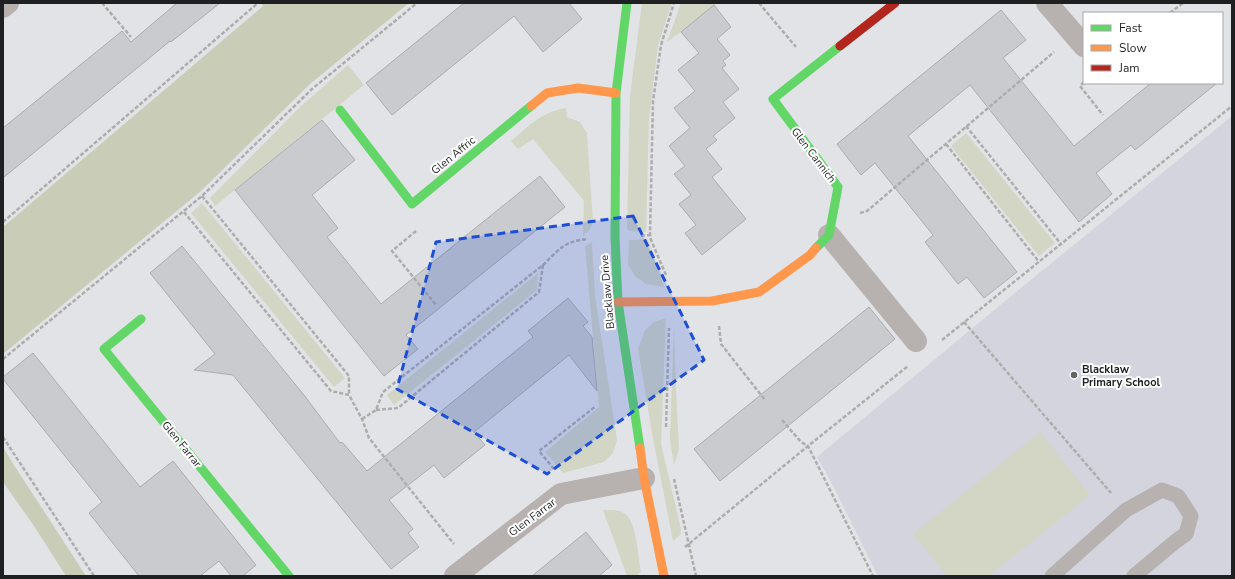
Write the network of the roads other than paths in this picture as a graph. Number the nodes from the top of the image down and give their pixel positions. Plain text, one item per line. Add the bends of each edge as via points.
1 (8, 3) edge
2 (627, 3) edge
3 (895, 3) edge
4 (1047, 3) edge
5 (3, 7) edge
6 (1079, 40) edge
7 (616, 93) junction
8 (340, 110) dead end
9 (830, 227) junction
10 (618, 302) junction
11 (141, 319) dead end
12 (915, 351) road end
13 (644, 478) junction
14 (463, 570) edge
15 (289, 576) edge
16 (664, 576) edge
17 (1052, 576) edge
18 (1134, 576) edge

1 - 5 street
2 - 7 street, Blacklaw Drive
3 - 9 street, Glen Cannich via 773,99 838,187
4 - 6 street
7 - 8 street, Glen Affric via 578,88 547,94 412,204
7 - 10 street, Blacklaw Drive via 615,237
9 - 10 street via 810,255 759,292 717,300
9 - 12 street
10 - 13 street, Blacklaw Drive
11 - 15 street, Glen Farrar via 104,349
13 - 14 street, Glen Farrar via 561,494
13 - 16 street, Blacklaw Drive
17 - 18 lane via 1126,510 1162,490 1178,496 1191,516 1186,534

